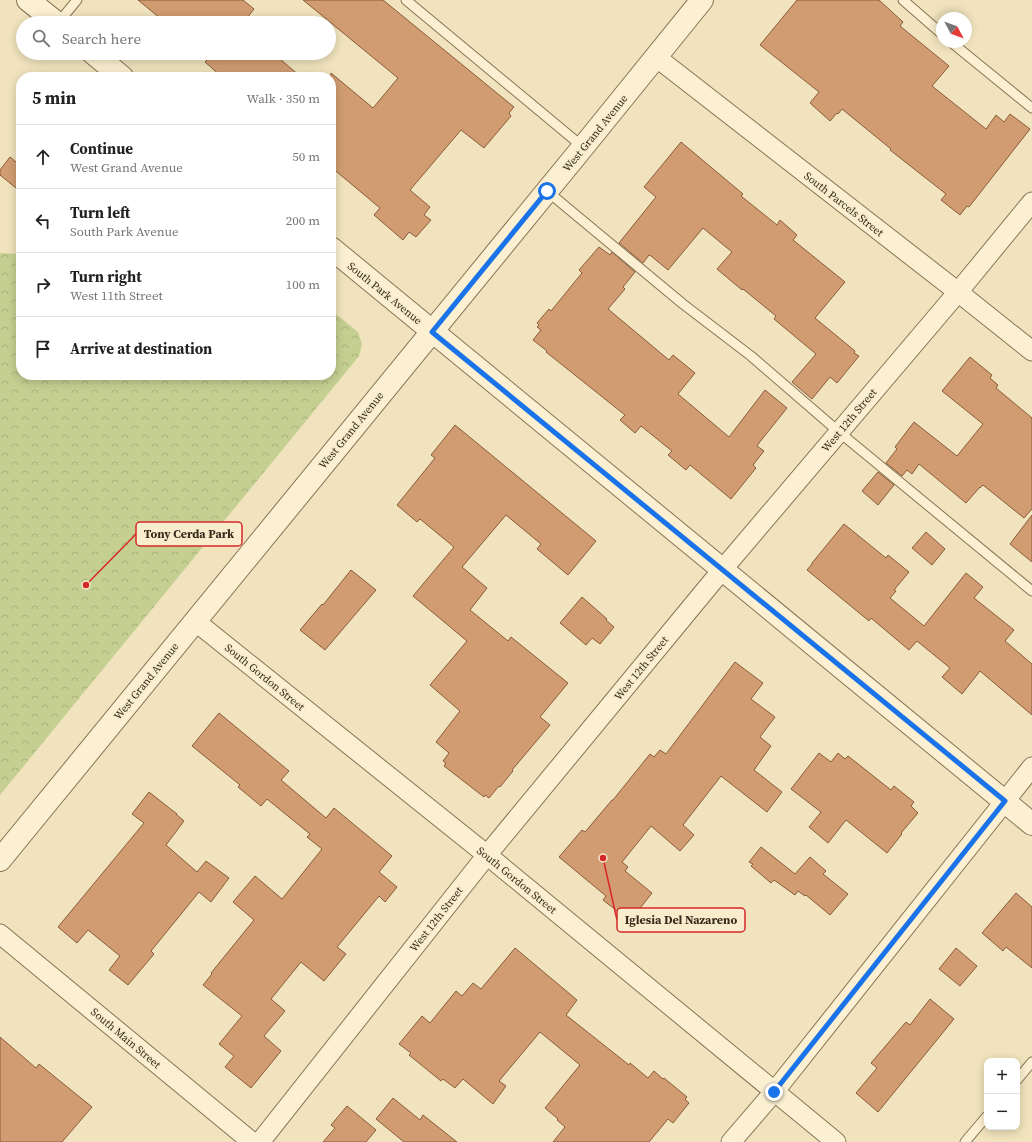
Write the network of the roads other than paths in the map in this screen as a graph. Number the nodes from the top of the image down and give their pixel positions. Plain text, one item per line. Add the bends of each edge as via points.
1 (28, 0) edge
2 (77, 0) edge
3 (406, 0) edge
4 (701, 0) edge
5 (903, 0) edge
6 (48, 16) edge
7 (63, 16) edge
8 (936, 29) edge
9 (958, 48) edge
10 (656, 57) junction
11 (101, 60) edge
12 (116, 72) edge
13 (1032, 108) edge
14 (583, 147) junction
15 (547, 191) junction
16 (1032, 202) edge
17 (336, 252) edge
18 (958, 292) junction
19 (432, 332) junction
20 (1032, 351) edge
21 (839, 432) junction
22 (722, 570) junction
23 (1032, 591) edge
24 (195, 621) junction
25 (1032, 767) edge
26 (1005, 801) junction
27 (1032, 824) edge
28 (487, 856) junction
29 (0, 860) edge
30 (0, 934) edge
31 (1032, 1062) edge
32 (1020, 1076) edge
33 (774, 1092) junction
34 (984, 1120) edge
35 (252, 1142) edge
36 (260, 1142) edge
37 (731, 1142) edge
38 (836, 1142) edge
39 (966, 1142) edge

1 - 6 street
2 - 7 lane
3 - 14 lane
4 - 10 street, West Grand Avenue
5 - 8 lane
9 - 13 lane
10 - 14 street, West Grand Avenue
10 - 18 street, South Parcels Street
11 - 12 street
14 - 15 street, West Grand Avenue
15 - 19 street, West Grand Avenue
15 - 21 lane via 683,304 751,356
16 - 18 street, West 12th Street
17 - 19 street, South Park Avenue
18 - 20 street, South Parcels Street
18 - 21 street, West 12th Street
19 - 22 street, South Park Avenue
19 - 24 street, West Grand Avenue
21 - 22 street, West 12th Street
21 - 23 lane
22 - 26 street, South Park Avenue
22 - 28 street, West 12th Street
24 - 28 street, South Gordon Street
24 - 29 street, West Grand Avenue
25 - 26 street
26 - 27 street, South Park Avenue
26 - 33 street
28 - 33 street, South Gordon Street
28 - 36 street, West 12th Street
30 - 35 street, South Main Street
31 - 32 lane
33 - 37 street
33 - 38 street, South Gordon Street
34 - 39 lane

